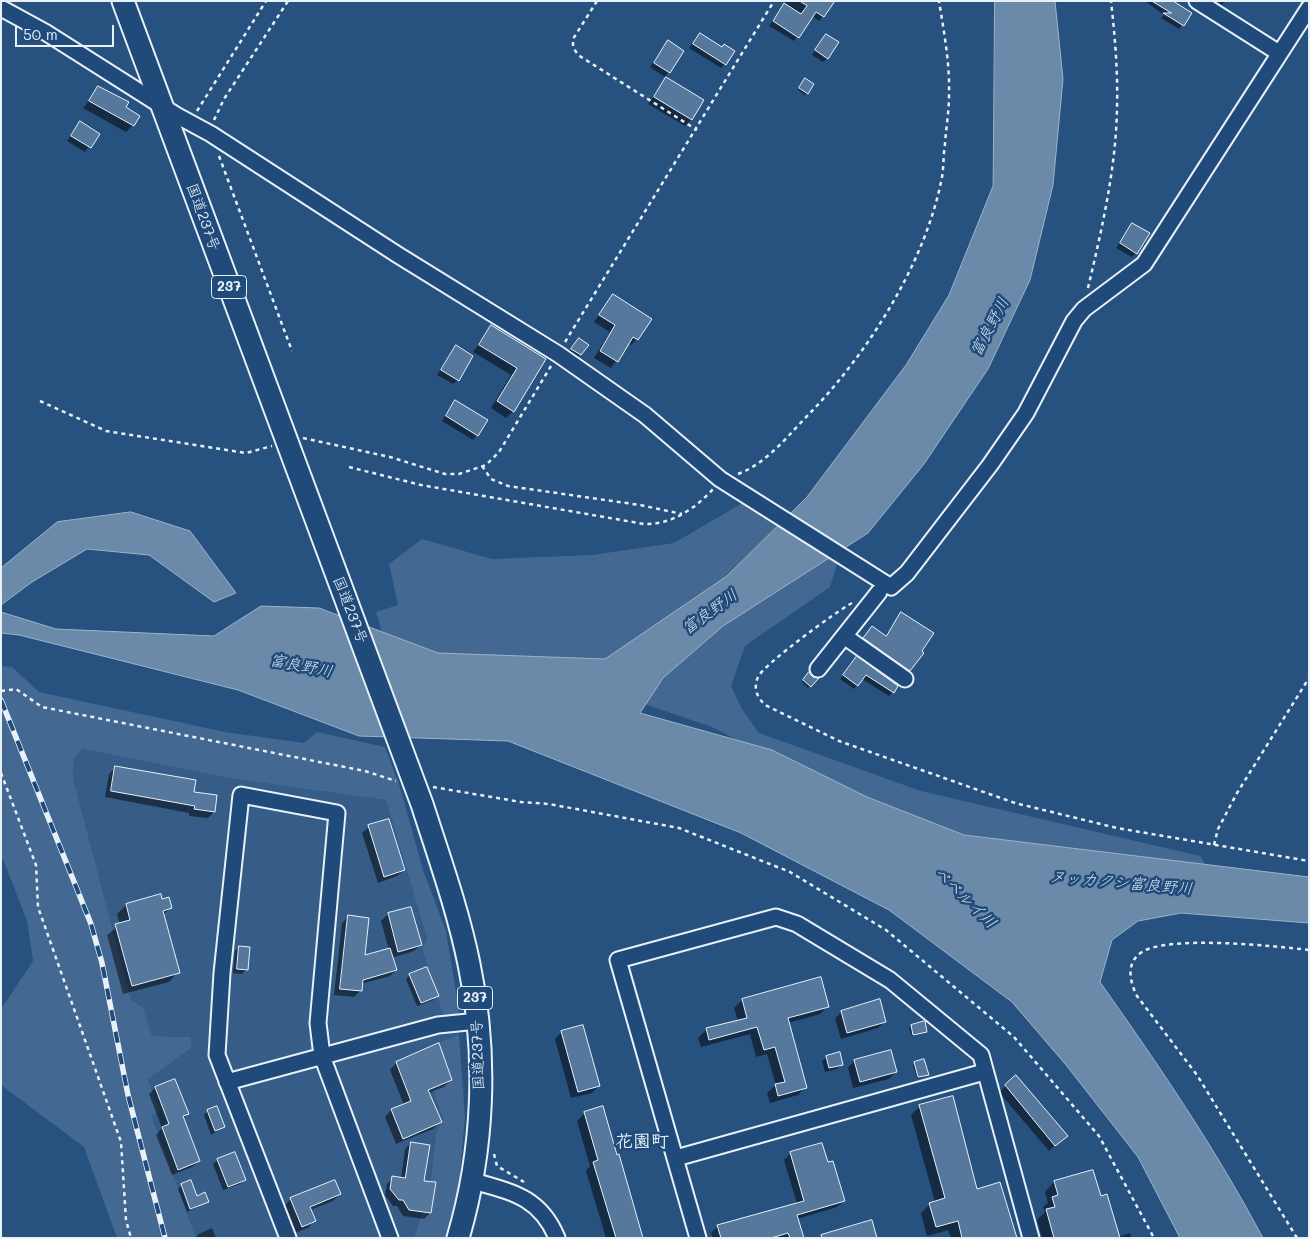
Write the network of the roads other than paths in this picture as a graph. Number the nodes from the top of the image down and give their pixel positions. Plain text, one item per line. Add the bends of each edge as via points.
1 (123, 1) edge
2 (1197, 1) edge
3 (1, 8) edge
4 (1309, 8) edge
5 (1279, 53) junction
6 (161, 105) junction
7 (879, 586) junction
8 (844, 636) junction
9 (818, 669) dead end
10 (905, 679) dead end
11 (478, 1021) junction
12 (322, 1056) junction
13 (984, 1072) junction
14 (227, 1082) junction
15 (676, 1158) junction
16 (473, 1181) junction
17 (288, 1238) edge
18 (390, 1238) edge
19 (458, 1238) edge
20 (557, 1238) edge
21 (698, 1238) edge
22 (1031, 1238) edge

1 - 6 highway, 国道237号 / 237
2 - 5 street
3 - 6 street
4 - 5 street
5 - 7 street via 1144,264 1084,309 1026,413 978,480 907,573 891,586
6 - 7 street via 558,354 645,415 724,482
6 - 11 highway, 国道237号 / 237 via 336,572 404,774 422,804 458,920
7 - 8 street
8 - 9 street
8 - 10 street
11 - 12 street via 438,1025
11 - 16 highway, 国道237号 / 237 via 480,1104
12 - 14 street
12 - 14 street via 318,1022 337,812 241,795 222,973 217,1055
12 - 18 street
13 - 15 street
13 - 15 street via 981,1055 890,980 797,924 776,917 618,960
13 - 22 street
14 - 17 street
15 - 21 street
16 - 19 highway, 国道237号 / 237
16 - 20 street via 528,1200 550,1220

